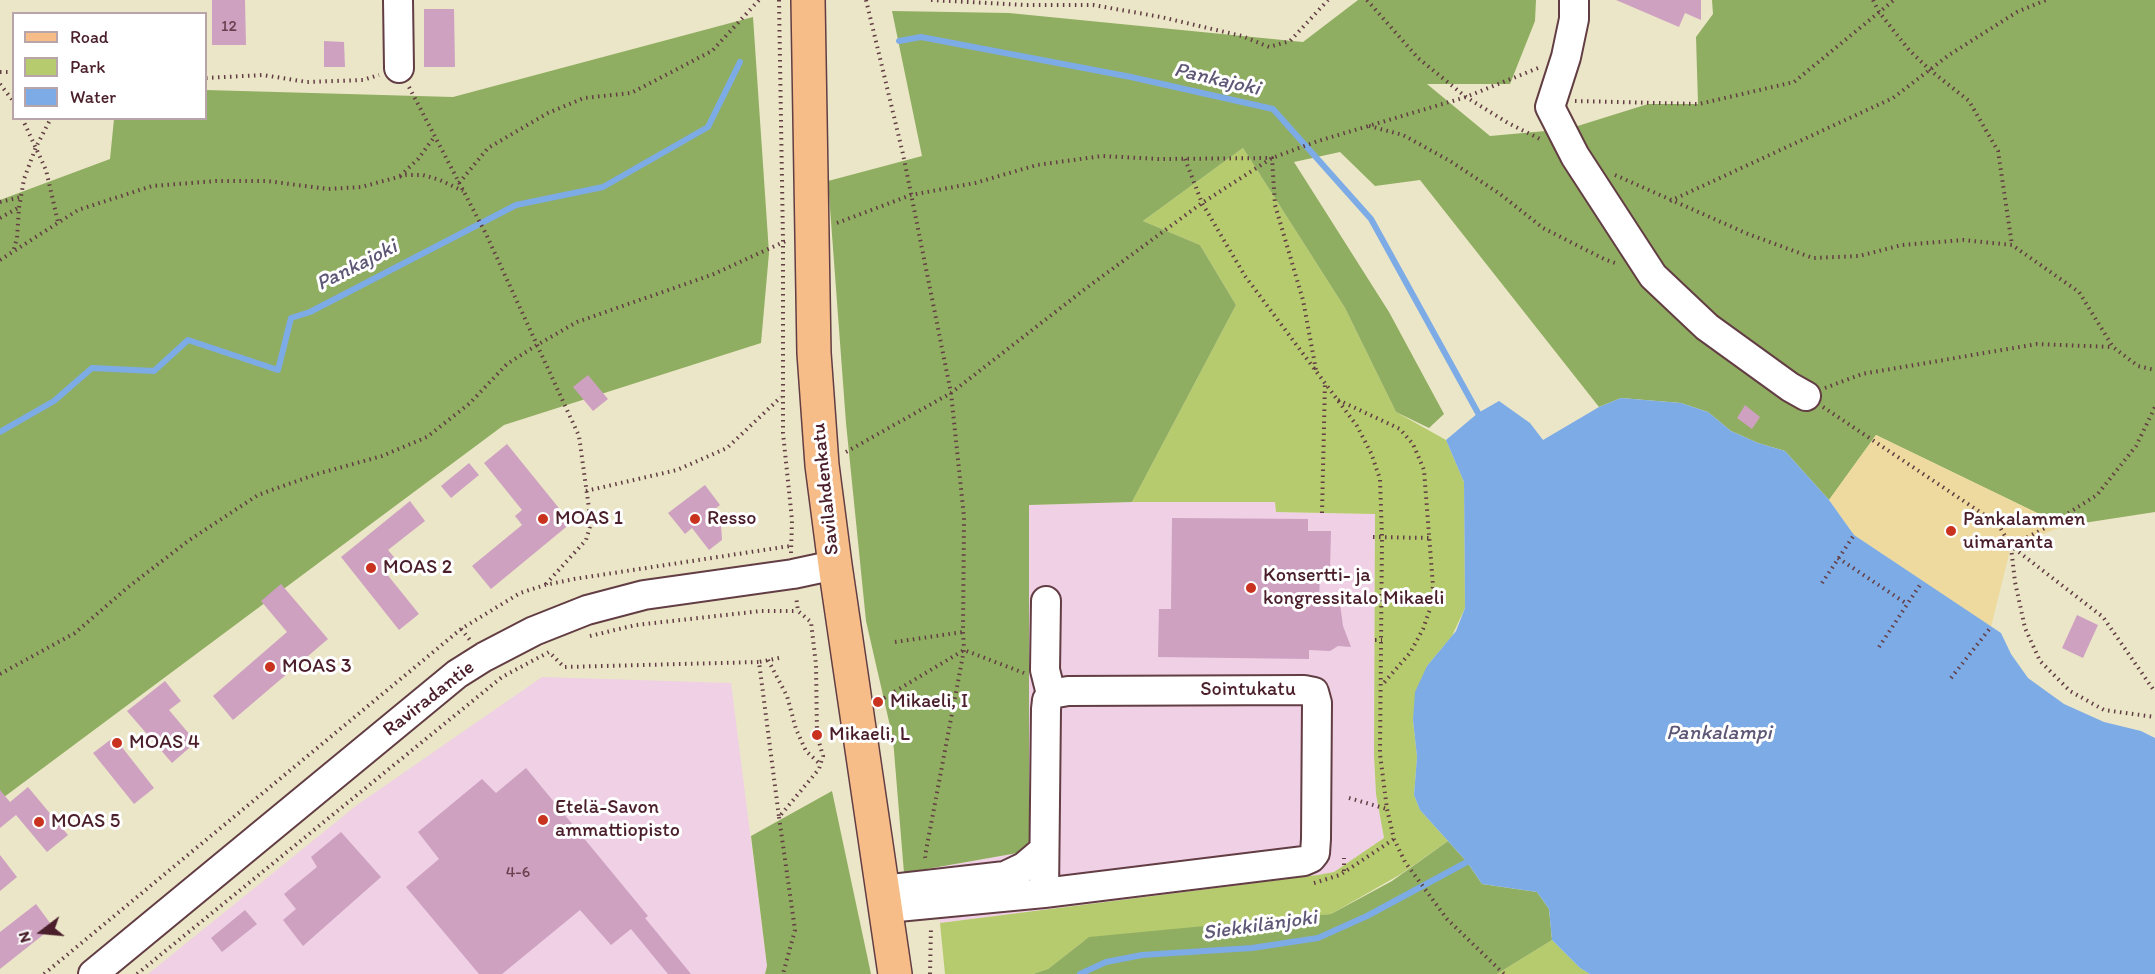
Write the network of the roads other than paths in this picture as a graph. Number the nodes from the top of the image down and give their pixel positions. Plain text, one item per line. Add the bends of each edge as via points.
1 (399, 0) edge
2 (1574, 0) edge
3 (798, 12) edge
4 (399, 68) road end
5 (1806, 396) road end
6 (835, 565) junction
7 (1046, 601) dead end
8 (1051, 694) junction
9 (1044, 850) junction
10 (1044, 893) junction
11 (929, 895) junction
12 (885, 899) junction
13 (93, 974) edge
14 (895, 974) edge

1 - 4 street
2 - 5 street via 1566,57 1552,104 1575,156 1653,276 1707,327
3 - 6 main road, Savilahdenkatu via 794,86 797,237 814,353 822,465
6 - 12 main road, Savilahdenkatu
6 - 13 street, Raviradantie via 644,595 534,630 484,657 457,674
7 - 8 street via 1046,670
8 - 9 street via 1046,709
8 - 10 street, Sointukatu via 1314,692 1316,840 1315,853 1304,861
9 - 10 street
9 - 11 street via 1024,867 1005,876
10 - 11 street, Sointukatu
11 - 12 street, Sointukatu
12 - 14 main road, Savilahdenkatu

